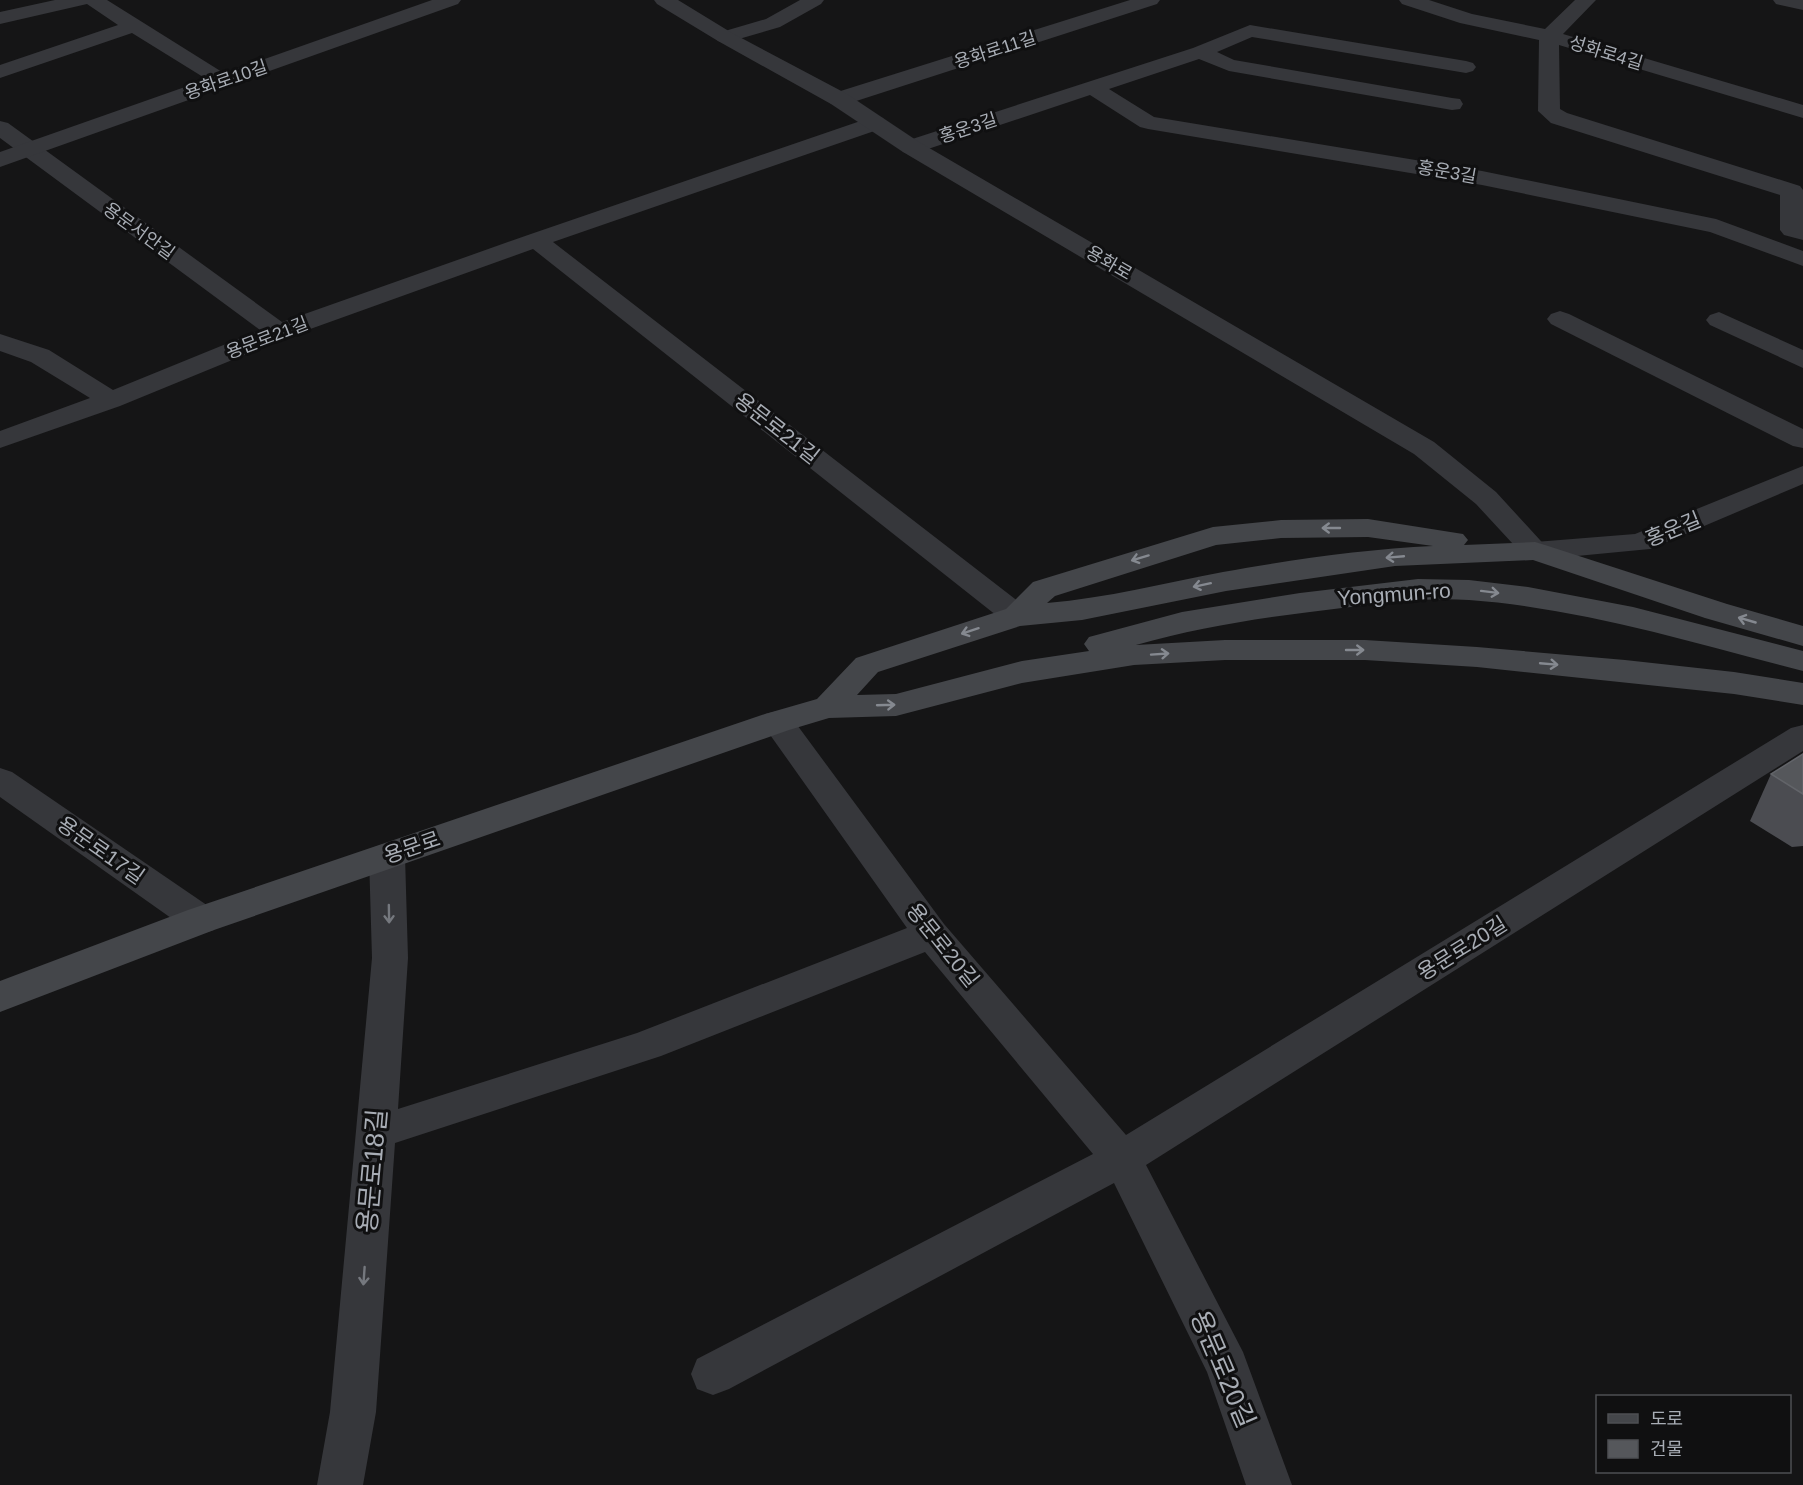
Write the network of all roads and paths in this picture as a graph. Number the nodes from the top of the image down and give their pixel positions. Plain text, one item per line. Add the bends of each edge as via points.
1 (81, 0) edge
2 (94, 0) edge
3 (451, 0) edge
4 (664, 0) edge
5 (814, 0) edge
6 (1150, 0) edge
7 (1408, 0) edge
8 (1586, 0) edge
9 (1783, 0) edge
10 (1803, 4) edge
11 (1485, 6) dead end
12 (0, 18) edge
13 (1467, 19) junction
14 (134, 26) junction
15 (1550, 36) junction
16 (725, 37) junction
17 (1200, 52) junction
18 (1466, 67) dead end
19 (0, 72) edge
20 (222, 81) junction
21 (1093, 88) junction
22 (839, 99) junction
23 (1452, 104) dead end
24 (1803, 112) edge
25 (875, 123) junction
26 (0, 128) edge
27 (910, 147) junction
28 (28, 150) junction
29 (0, 160) edge
30 (1803, 233) edge
31 (536, 240) junction
32 (1803, 259) edge
33 (1560, 319) dead end
34 (1719, 320) dead end
35 (279, 332) junction
36 (0, 342) edge
37 (1803, 360) edge
38 (111, 400) junction
39 (0, 440) edge
40 (1803, 440) edge
41 (1803, 474) edge
42 (1535, 551) junction
43 (1245, 577) junction
44 (1300, 603) junction
45 (1017, 616) junction
46 (1803, 636) edge
47 (1803, 661) edge
48 (1022, 672) junction
49 (1803, 694) edge
50 (828, 707) junction
51 (777, 722) junction
52 (1803, 736) edge
53 (0, 780) edge
54 (387, 856) junction
55 (201, 920) junction
56 (932, 934) junction
57 (0, 997) edge
58 (375, 1133) junction
59 (1122, 1160) junction
60 (713, 1374) dead end
61 (340, 1485) edge
62 (1269, 1485) edge

1 - 12 street
2 - 14 street
3 - 20 street, 용화로10길
4 - 16 street, 용화로
5 - 16 street via 773,23
6 - 22 street, 용화로11길
7 - 13 street, 성화로4길
8 - 15 street
9 - 10 street
11 - 13 street
13 - 15 street, 성화로4길
14 - 19 street
14 - 20 street
15 - 24 street, 성화로4길
15 - 30 street via 1549,111 1559,118 1792,191 1792,230
16 - 22 street, 용화로
17 - 18 street, 홍운3길 via 1250,31
17 - 21 street, 홍운3길
17 - 23 street via 1229,65
20 - 28 street, 용화로10길
21 - 27 street, 홍운3길
21 - 32 street, 홍운3길 via 1148,122 1482,178 1705,224
22 - 25 street, 용화로
25 - 27 street, 용화로
25 - 31 street, 용문로21길
26 - 28 street, 용문서안길
27 - 42 street, 용화로 via 1424,448 1486,498
28 - 29 street, 용화로10길
28 - 35 street, 용문서안길
31 - 35 street, 용문로21길
31 - 45 street, 용문로21길
33 - 40 street
34 - 37 street
35 - 38 street, 용문로21길
36 - 38 street via 40,356
38 - 39 street, 용문로21길
41 - 42 street, 홍운길 via 1640,543
42 -> 43 main road, Yongmun-ro via 1395,557
42 -> 45 main road, Yongmun-ro via 1368,528 1281,528 1213,536 1044,589
46 -> 42 main road, Yongmun-ro
43 - 44 main road via 1289,580 1303,586 1306,595
43 -> 45 main road, Yongmun-ro via 1082,610
44 -> 47 main road, Yongmun-ro via 1418,589 1468,590 1633,617
44 - 48 main road, Yongmun-ro via 1182,622 1087,647
45 -> 50 main road, Yongmun-ro via 867,665
48 -> 49 main road via 1157,654 1365,650 1625,670
50 -> 48 main road, 용문로 via 896,705
50 - 51 main road, 용문로
51 - 54 main road, 용문로
51 - 56 street, 용문로20길
52 - 59 street, 용문로20길
53 - 55 street, 용문로17길
54 - 55 main road, 용문로
54 -> 58 street, 용문로18길 via 390,958
55 - 57 main road, 용문로
56 - 58 street via 647,1045
56 - 59 street, 용문로20길
58 -> 61 street, 용문로18길 via 353,1412
59 - 60 street, 용문로20길
59 - 62 street, 용문로20길 via 1227,1367

